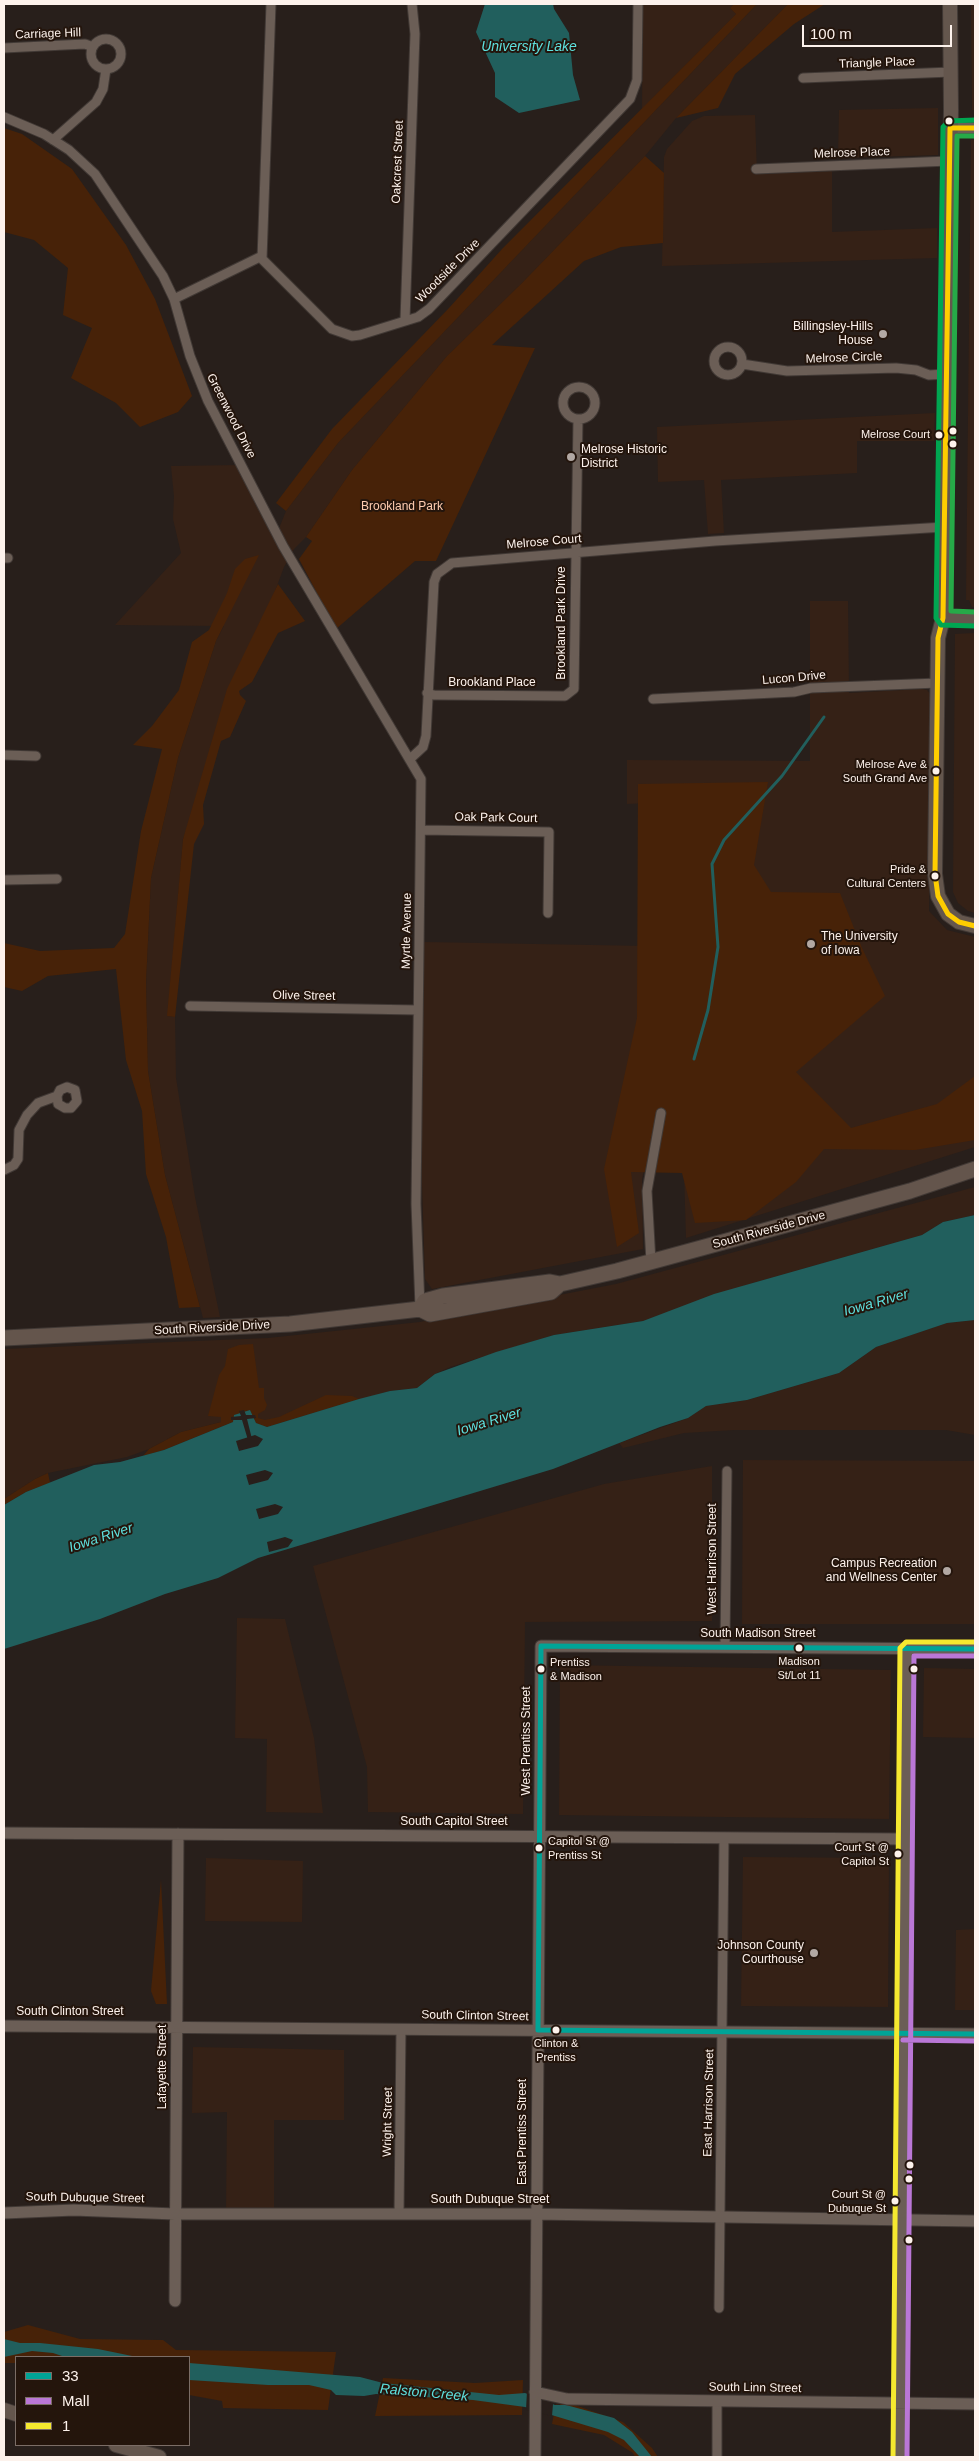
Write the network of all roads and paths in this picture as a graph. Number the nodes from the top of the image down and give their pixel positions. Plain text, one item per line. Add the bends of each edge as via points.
1 (271, 4) edge
2 (412, 4) edge
3 (638, 4) edge
4 (950, 4) edge
5 (4, 48) edge
6 (93, 48) junction
7 (106, 69) junction
8 (951, 72) junction
9 (803, 78) dead end
10 (4, 117) edge
11 (950, 128) junction
12 (975, 128) edge
13 (54, 140) junction
14 (949, 161) junction
15 (756, 169) dead end
16 (262, 256) junction
17 (174, 299) junction
18 (405, 320) junction
19 (742, 364) dead end
20 (946, 374) junction
21 (578, 419) dead end
22 (944, 526) junction
23 (575, 552) junction
24 (943, 618) junction
25 (975, 619) edge
26 (938, 683) junction
27 (427, 693) junction
28 (558, 696) joint
29 (653, 699) dead end
30 (4, 755) edge
31 (36, 756) dead end
32 (410, 759) junction
33 (421, 830) junction
34 (57, 879) dead end
35 (4, 880) edge
36 (548, 913) dead end
37 (975, 926) edge
38 (190, 1006) dead end
39 (418, 1010) junction
40 (57, 1096) dead end
41 (661, 1113) dead end
42 (4, 1170) edge
43 (975, 1170) edge
44 (651, 1262) junction
45 (420, 1309) junction
46 (4, 1338) edge
47 (727, 1470) dead end
48 (541, 1646) joint
49 (726, 1647) junction
50 (907, 1649) junction
51 (975, 1649) edge
52 (4, 1833) edge
53 (178, 1834) junction
54 (540, 1836) junction
55 (724, 1838) junction
56 (905, 1839) junction
57 (4, 2026) edge
58 (176, 2027) junction
59 (401, 2029) junction
60 (538, 2030) junction
61 (722, 2032) junction
62 (903, 2033) junction
63 (975, 2034) edge
64 (4, 2213) edge
65 (175, 2214) junction
66 (399, 2214) junction
67 (536, 2214) junction
68 (720, 2216) junction
69 (902, 2220) junction
70 (975, 2221) edge
71 (175, 2301) dead end
72 (719, 2308) dead end
73 (535, 2392) junction
74 (718, 2401) junction
75 (900, 2403) junction
76 (975, 2404) edge
77 (120, 2446) edge
78 (159, 2457) edge
79 (535, 2457) edge
80 (717, 2457) edge
81 (900, 2457) edge

1 - 16 street
2 - 18 street, Oakcrest Street via 415,34
3 - 18 street, Woodside Drive via 637,80 630,99 436,302 418,317
4 - 8 main road
5 - 6 street, Carriage Hill via 85,44
6 - 7 street, Carriage Hill via 93,61
6 - 7 street, Carriage Hill via 106,40 117,45 120,60 114,67
7 - 13 street, Carriage Hill via 96,102
8 - 9 street, Triangle Place
8 - 11 main road
10 - 13 street, Greenwood Drive
11 - 12 street
11 - 14 main road
13 - 17 street, Greenwood Drive via 95,174 163,276
14 - 15 street, Melrose Place
14 - 20 main road
16 - 17 street
16 - 18 street, Woodside Drive via 265,263 339,333 360,335
17 - 32 street, Greenwood Drive via 192,364 208,401 283,546
19 - 20 street, Melrose Circle via 787,372 896,368 929,375
20 - 22 main road
21 - 23 street, Brookland Park Drive
22 - 23 street, Melrose Court
22 - 24 main road
23 - 27 street, Melrose Court via 452,563 437,574 432,593
23 - 28 street, Brookland Park Drive via 575,684 570,693
24 - 25 main road
24 - 26 main road via 938,638
26 - 29 street, Lucon Drive
26 - 37 main road via 935,874 938,896 948,914 958,922
27 - 28 street, Brookland Place
27 - 32 street via 425,743
30 - 31 street
32 - 33 street, Myrtle Avenue via 421,779
33 - 36 street, Oak Park Court via 549,832
33 - 39 street, Myrtle Avenue
34 - 35 street
38 - 39 street, Olive Street
39 - 45 street, Myrtle Avenue via 416,1204
40 - 42 street via 38,1103 23,1122 17,1137 18,1159
41 - 44 street via 647,1191
43 - 44 main road, South Riverside Drive
44 - 45 main road, South Riverside Drive via 560,1284 550,1282 443,1296 425,1301
45 - 46 main road, South Riverside Drive via 290,1324
47 - 49 street, West Harrison Street
48 - 49 street, South Madison Street
48 - 54 street, West Prentiss Street
49 - 50 street, South Madison Street
50 - 51 street, South Madison Street
50 - 56 street
52 - 53 street, South Capitol Street
53 - 54 street, South Capitol Street
53 - 58 street, Lafayette Street
54 - 55 street, South Capitol Street
54 - 60 street, East Prentiss Street
55 - 56 street, South Capitol Street
55 - 61 street, East Harrison Street
56 - 62 street
57 - 58 street, South Clinton Street
58 - 59 street, South Clinton Street
58 - 65 street, Lafayette Street
59 - 60 street, South Clinton Street
59 - 66 street, Wright Street
60 - 61 street, South Clinton Street
60 - 67 street, East Prentiss Street
61 - 62 street, South Clinton Street
61 - 68 street, East Harrison Street
62 - 63 street, South Clinton Street
62 - 69 street
64 - 65 street, South Dubuque Street via 74,2210
65 - 66 street, South Dubuque Street
65 - 71 street, Lafayette Street
66 - 67 street, South Dubuque Street
67 - 68 street, South Dubuque Street
67 - 73 street, East Prentiss Street
68 - 69 street, South Dubuque Street
68 - 72 street, East Harrison Street
69 - 70 street, South Dubuque Street
69 - 75 street
73 - 74 street, South Linn Street via 567,2399
73 - 79 street, East Prentiss Street
74 - 75 street, South Linn Street
74 - 80 street
75 - 76 street, South Linn Street
75 - 81 street
77 - 78 main road

